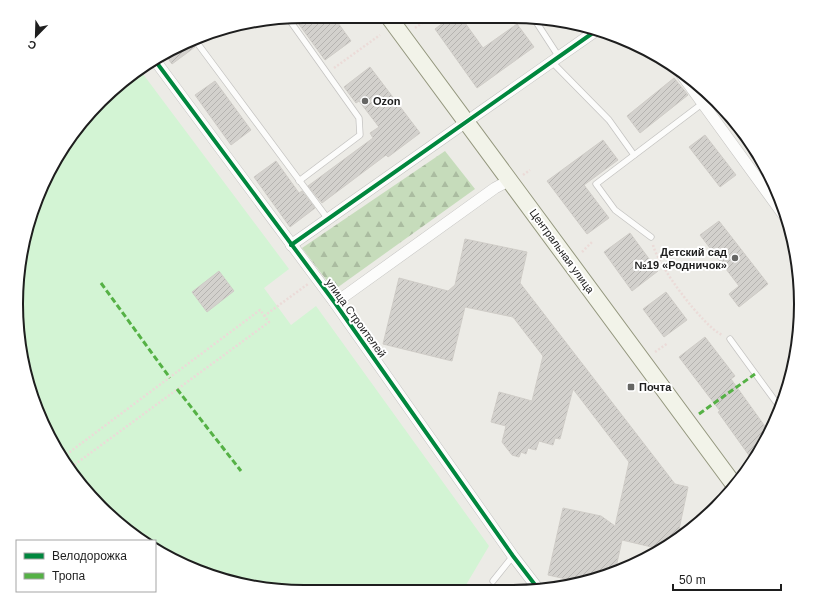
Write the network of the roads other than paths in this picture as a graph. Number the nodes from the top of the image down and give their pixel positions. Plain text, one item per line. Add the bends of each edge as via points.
1 (393, 23) edge
2 (292, 24) edge
3 (537, 24) edge
4 (591, 34) edge
5 (198, 43) edge
6 (555, 60) junction
7 (158, 64) edge
8 (695, 91) edge
9 (703, 103) junction
10 (467, 121) junction
11 (634, 155) junction
12 (516, 178) junction
13 (299, 181) junction
14 (775, 203) edge
15 (328, 219) junction
16 (650, 237) road end
17 (291, 245) junction
18 (334, 303) junction
19 (730, 339) road end
20 (776, 402) edge
21 (731, 481) edge
22 (513, 556) junction
23 (493, 581) dead end
24 (534, 584) edge

1 - 10 main road, Центральная улица
2 - 13 lane via 358,118 360,135
3 - 6 lane
4 - 6 street
5 - 13 lane
6 - 10 street
6 - 11 lane via 609,120
7 - 17 street, улица Строителей
8 - 9 street
9 - 11 lane
9 - 14 street
10 - 12 main road, Центральная улица
10 - 15 street
11 - 16 lane via 596,184 614,210
12 - 18 street via 494,188
12 - 21 main road, Центральная улица
13 - 15 lane
15 - 17 street
17 - 18 street, улица Строителей
18 - 22 street, улица Строителей
19 - 20 lane
22 - 23 lane
22 - 24 street, улица Строителей

